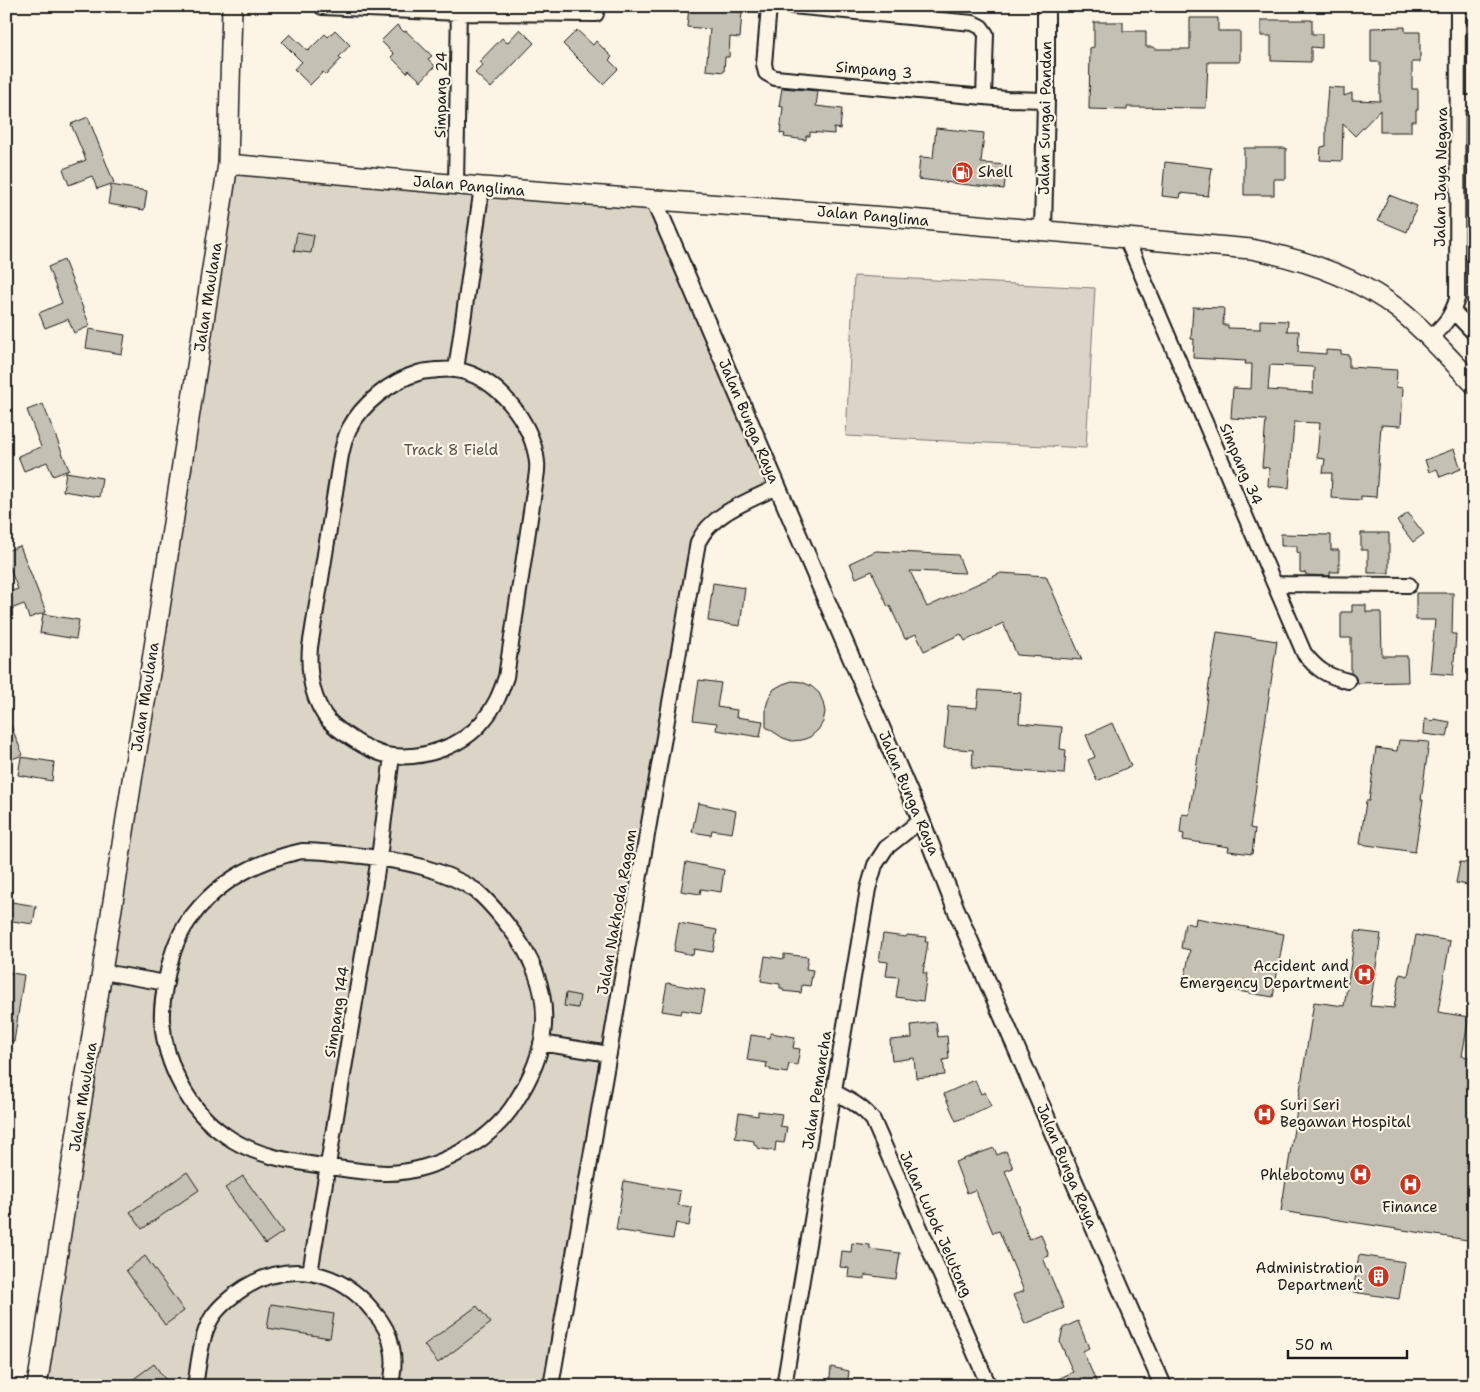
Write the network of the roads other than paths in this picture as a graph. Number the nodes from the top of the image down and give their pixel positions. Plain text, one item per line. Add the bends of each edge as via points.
1 (232, 6) edge
2 (769, 6) edge
3 (792, 6) edge
4 (1046, 6) edge
5 (1458, 6) edge
6 (322, 7) edge
7 (459, 9) edge
8 (596, 14) dead end
9 (984, 97) junction
10 (1046, 100) junction
11 (1458, 103) junction
12 (1474, 103) edge
13 (228, 164) junction
14 (456, 185) junction
15 (482, 187) junction
16 (654, 200) junction
17 (1043, 230) junction
18 (1126, 238) junction
19 (1453, 311) junction
20 (1474, 333) edge
21 (1430, 338) junction
22 (456, 370) junction
23 (1474, 384) edge
24 (777, 487) junction
25 (1275, 584) junction
26 (1409, 585) dead end
27 (1348, 681) dead end
28 (392, 756) junction
29 (921, 820) junction
30 (379, 858) junction
31 (103, 972) junction
32 (166, 983) junction
33 (541, 1043) junction
34 (609, 1054) junction
35 (834, 1092) junction
36 (329, 1167) junction
37 (310, 1273) junction
38 (37, 1386) edge
39 (195, 1386) edge
40 (391, 1386) edge
41 (552, 1386) edge
42 (784, 1386) edge
43 (989, 1386) edge
44 (1163, 1386) edge

1 - 13 main road, Jalan Maulana
2 - 9 street, Simpang 3 via 764,64 766,73 776,78
3 - 9 street via 973,23 986,34
4 - 10 street, Jalan Sungai Pandan
5 - 11 street, Jalan Jaya Negara
6 - 7 street
7 - 8 street
7 - 14 street, Simpang 24
9 - 10 street, Simpang 3
10 - 17 street, Jalan Sungai Pandan
11 - 12 street
11 - 19 street, Jalan Jaya Negara via 1457,299
13 - 14 main road, Jalan Panglima
13 - 31 main road, Jalan Maulana
14 - 15 main road, Jalan Panglima
15 - 16 main road, Jalan Panglima
15 - 22 street
16 - 17 main road, Jalan Panglima
16 - 24 street, Jalan Bunga Raya
17 - 18 main road, Jalan Panglima
18 - 21 main road, Jalan Panglima via 1251,249 1293,258 1343,276 1372,291
18 - 25 street, Simpang 34
19 - 20 street
19 - 21 street, Jalan Jaya Negara via 1447,322
21 - 23 main road, Jalan Panglima
22 - 28 street via 496,388 510,404 533,443 537,463 506,677 497,702 464,738 450,747 431,752
22 - 28 street via 418,373 398,382 371,401 349,430 341,455 310,647 311,682 319,706 334,727 365,746
24 - 29 street, Jalan Bunga Raya
24 - 34 street, Jalan Nakhoda Ragam via 714,520 698,542
25 - 26 street
25 - 27 street, Simpang 34 via 1304,653 1323,672
28 - 30 street, Simpang 144
29 - 35 street, Jalan Pemancha via 886,848 875,865 868,889
29 - 44 street, Jalan Bunga Raya via 955,907
30 - 32 street via 302,850 269,860 240,874 214,892 191,916 174,947
30 - 33 street via 442,873 489,903 518,939 532,963 544,1008
30 - 36 street, Simpang 144
31 - 32 street
31 - 38 main road, Jalan Maulana
32 - 36 street via 162,1019 164,1038 176,1073 195,1108 225,1136 248,1148
33 - 34 street
33 - 36 street via 538,1061 515,1104 489,1133 466,1149 423,1168 406,1171 387,1173
34 - 41 street, Jalan Nakhoda Ragam
35 - 42 street, Jalan Pemancha
35 - 43 street, Jalan Lubok Jelutong via 858,1105 873,1120
36 - 37 street, Simpang 144
37 - 39 street via 282,1273 267,1277 244,1288 224,1304 205,1331
37 - 40 street via 338,1282 354,1292 378,1316 392,1348

